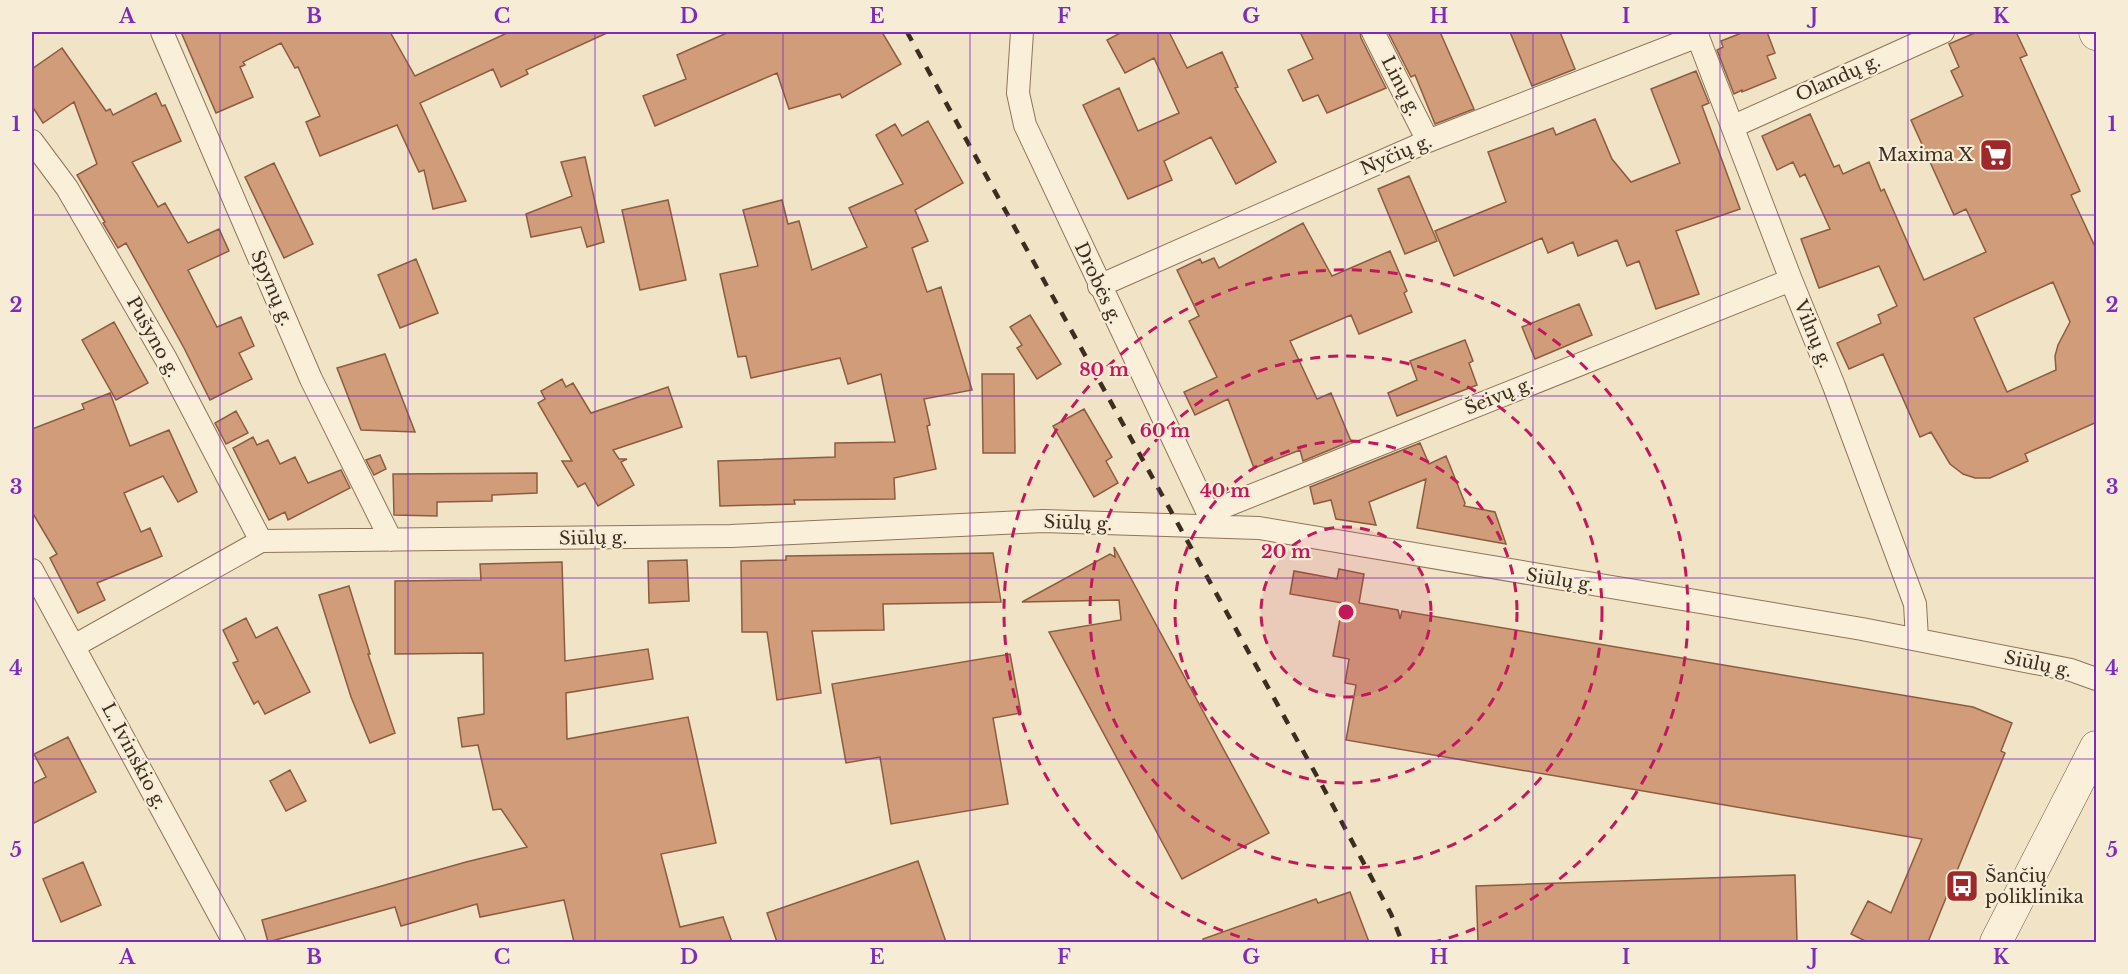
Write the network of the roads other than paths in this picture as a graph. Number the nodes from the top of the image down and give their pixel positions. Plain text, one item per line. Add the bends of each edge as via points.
1 (162, 32) edge
2 (1022, 32) edge
3 (1373, 32) edge
4 (1943, 32) edge
5 (1697, 34) edge
6 (1734, 126) junction
7 (32, 141) edge
8 (1428, 141) junction
9 (1791, 280) junction
10 (1099, 286) junction
11 (1207, 520) junction
12 (391, 540) junction
13 (261, 541) junction
14 (32, 570) edge
15 (1917, 639) junction
16 (74, 646) junction
17 (2097, 679) edge
18 (2097, 747) edge
19 (234, 942) edge
20 (1996, 942) edge

1 - 12 street, Spynų g. via 311,380
2 - 10 street, Drobės g. via 1018,93 1025,125
3 - 8 street, Linų g.
4 - 6 street, Olandų g.
5 - 6 street, Vilnų g.
5 - 8 street, Nyčių g.
6 - 9 street, Vilnų g.
7 - 13 street, Pušyno g. via 67,188 166,359
8 - 10 street, Nyčių g.
9 - 11 street, Šeivų g.
9 - 15 street, Vilnų g. via 1915,604
10 - 11 street, Drobės g.
11 - 12 street, Siūlų g. via 1042,521 731,536
11 - 15 street, Siūlų g.
12 - 13 street, Siūlų g.
13 - 16 street, Siūlų g.
14 - 16 street, L. Ivinskio g.
15 - 17 street, Siūlų g. via 2071,670
16 - 19 street, L. Ivinskio g.
18 - 20 main road

